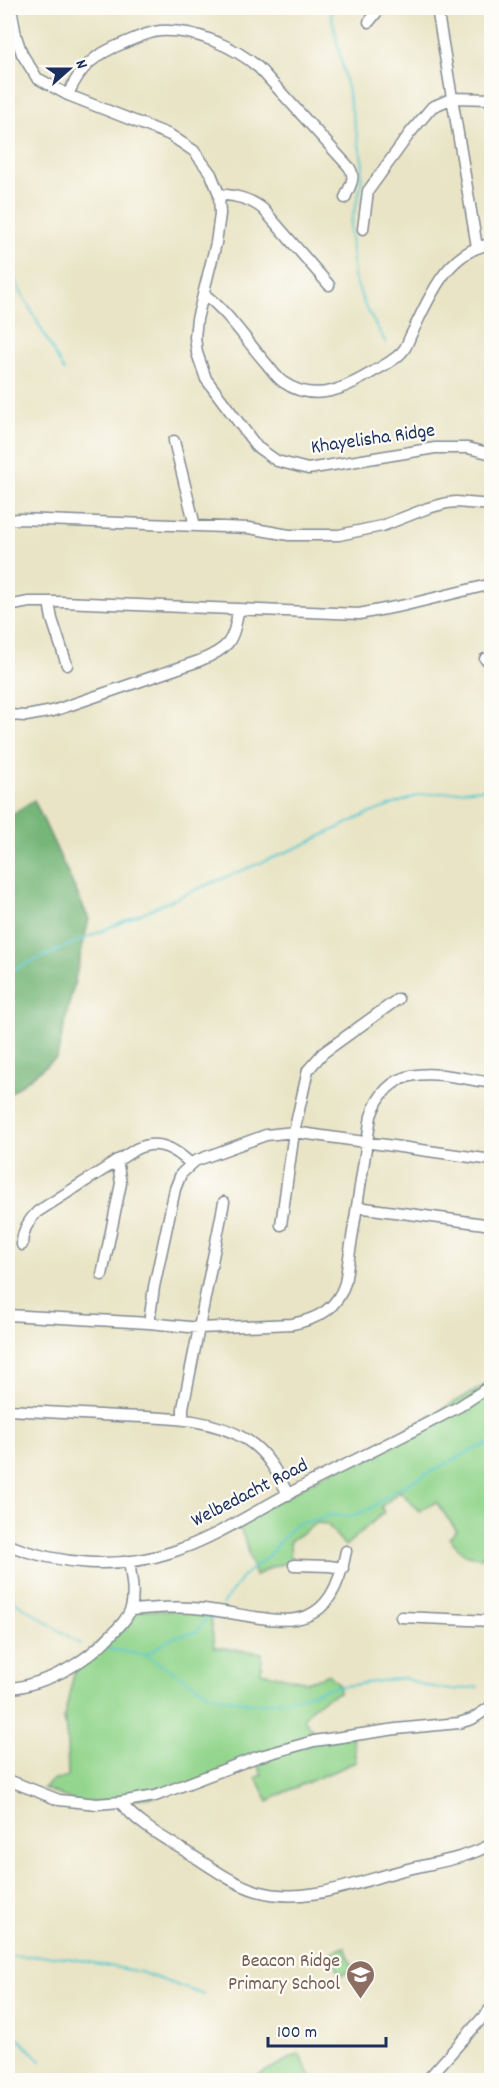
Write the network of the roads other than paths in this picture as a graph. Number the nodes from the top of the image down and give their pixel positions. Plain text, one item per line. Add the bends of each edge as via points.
1 (11, 8) edge
2 (380, 8) edge
3 (437, 8) edge
4 (369, 22) dead end
5 (68, 95) junction
6 (453, 98) junction
7 (492, 99) edge
8 (219, 194) junction
9 (345, 198) dead end
10 (363, 228) dead end
11 (492, 243) edge
12 (477, 247) junction
13 (329, 285) dead end
14 (204, 294) junction
15 (174, 441) dead end
16 (492, 454) edge
17 (492, 505) edge
18 (8, 520) edge
19 (195, 526) junction
20 (492, 584) edge
21 (49, 602) junction
22 (8, 606) edge
23 (238, 611) junction
24 (67, 665) dead end
25 (8, 715) edge
26 (398, 999) dead end
27 (492, 1083) edge
28 (294, 1132) junction
29 (366, 1143) junction
30 (117, 1160) junction
31 (492, 1160) edge
32 (191, 1164) junction
33 (224, 1202) dead end
34 (357, 1207) junction
35 (492, 1225) edge
36 (281, 1226) dead end
37 (22, 1245) dead end
38 (102, 1275) dead end
39 (8, 1315) edge
40 (149, 1323) junction
41 (199, 1328) junction
42 (492, 1385) edge
43 (8, 1410) edge
44 (183, 1419) junction
45 (288, 1494) junction
46 (8, 1545) edge
47 (346, 1551) dead end
48 (129, 1562) junction
49 (294, 1565) dead end
50 (343, 1568) junction
51 (131, 1610) junction
52 (401, 1617) dead end
53 (492, 1621) edge
54 (8, 1689) edge
55 (492, 1706) edge
56 (8, 1780) edge
57 (120, 1802) junction
58 (492, 1844) edge
59 (492, 2007) edge
60 (427, 2080) edge

1 - 5 street via 16,36 29,67 38,78
2 - 4 street
3 - 6 street
5 - 8 street via 171,135 187,145 204,162
5 - 9 street via 86,65 146,34 174,32 212,41 239,53 259,68 349,167 354,176
6 - 7 street
6 - 10 street via 432,107 377,178 368,191
6 - 12 street
8 - 13 street via 242,197 263,209
8 - 14 street, Khayelisha Ridge via 216,243
11 - 12 street
12 - 14 street via 451,263 405,349 347,386 323,394 302,392 282,381
14 - 16 street, Khayelisha Ridge via 195,338 206,380 248,437 277,461 308,469 435,448 468,448
15 - 19 street
17 - 19 street via 447,503 382,526 339,535 289,535 249,528
18 - 19 street
20 - 23 street via 359,614
21 - 22 street
21 - 23 street
21 - 24 street
23 - 25 street via 229,643 208,658 53,711
26 - 28 street via 311,1065
27 - 29 street via 420,1074 398,1079 378,1099
28 - 29 street
28 - 32 street via 266,1135
28 - 36 street
29 - 31 street
29 - 34 street
30 - 32 street via 155,1144 171,1148
30 - 37 street via 37,1212 26,1227
30 - 38 street via 122,1183
32 - 40 street via 181,1174 175,1189
33 - 41 street
34 - 35 street
34 - 41 street via 345,1283 324,1314 292,1324
39 - 40 street
40 - 41 street
41 - 44 street
42 - 45 street, Welbedacht Road via 460,1406
43 - 44 street
44 - 45 street via 213,1425 247,1440 270,1462
45 - 48 street, Welbedacht Road via 188,1546
46 - 48 street, Welbedacht Road via 60,1560
47 - 50 street
48 - 51 street
49 - 50 street
50 - 51 street via 327,1603 302,1618 252,1617 196,1608
51 - 54 street via 109,1637 78,1663 42,1681
52 - 53 street
55 - 57 street via 459,1723 341,1737 278,1750 155,1796
56 - 57 street via 69,1802
57 - 58 street via 140,1823 238,1883 284,1896 320,1893 462,1857
59 - 60 street

